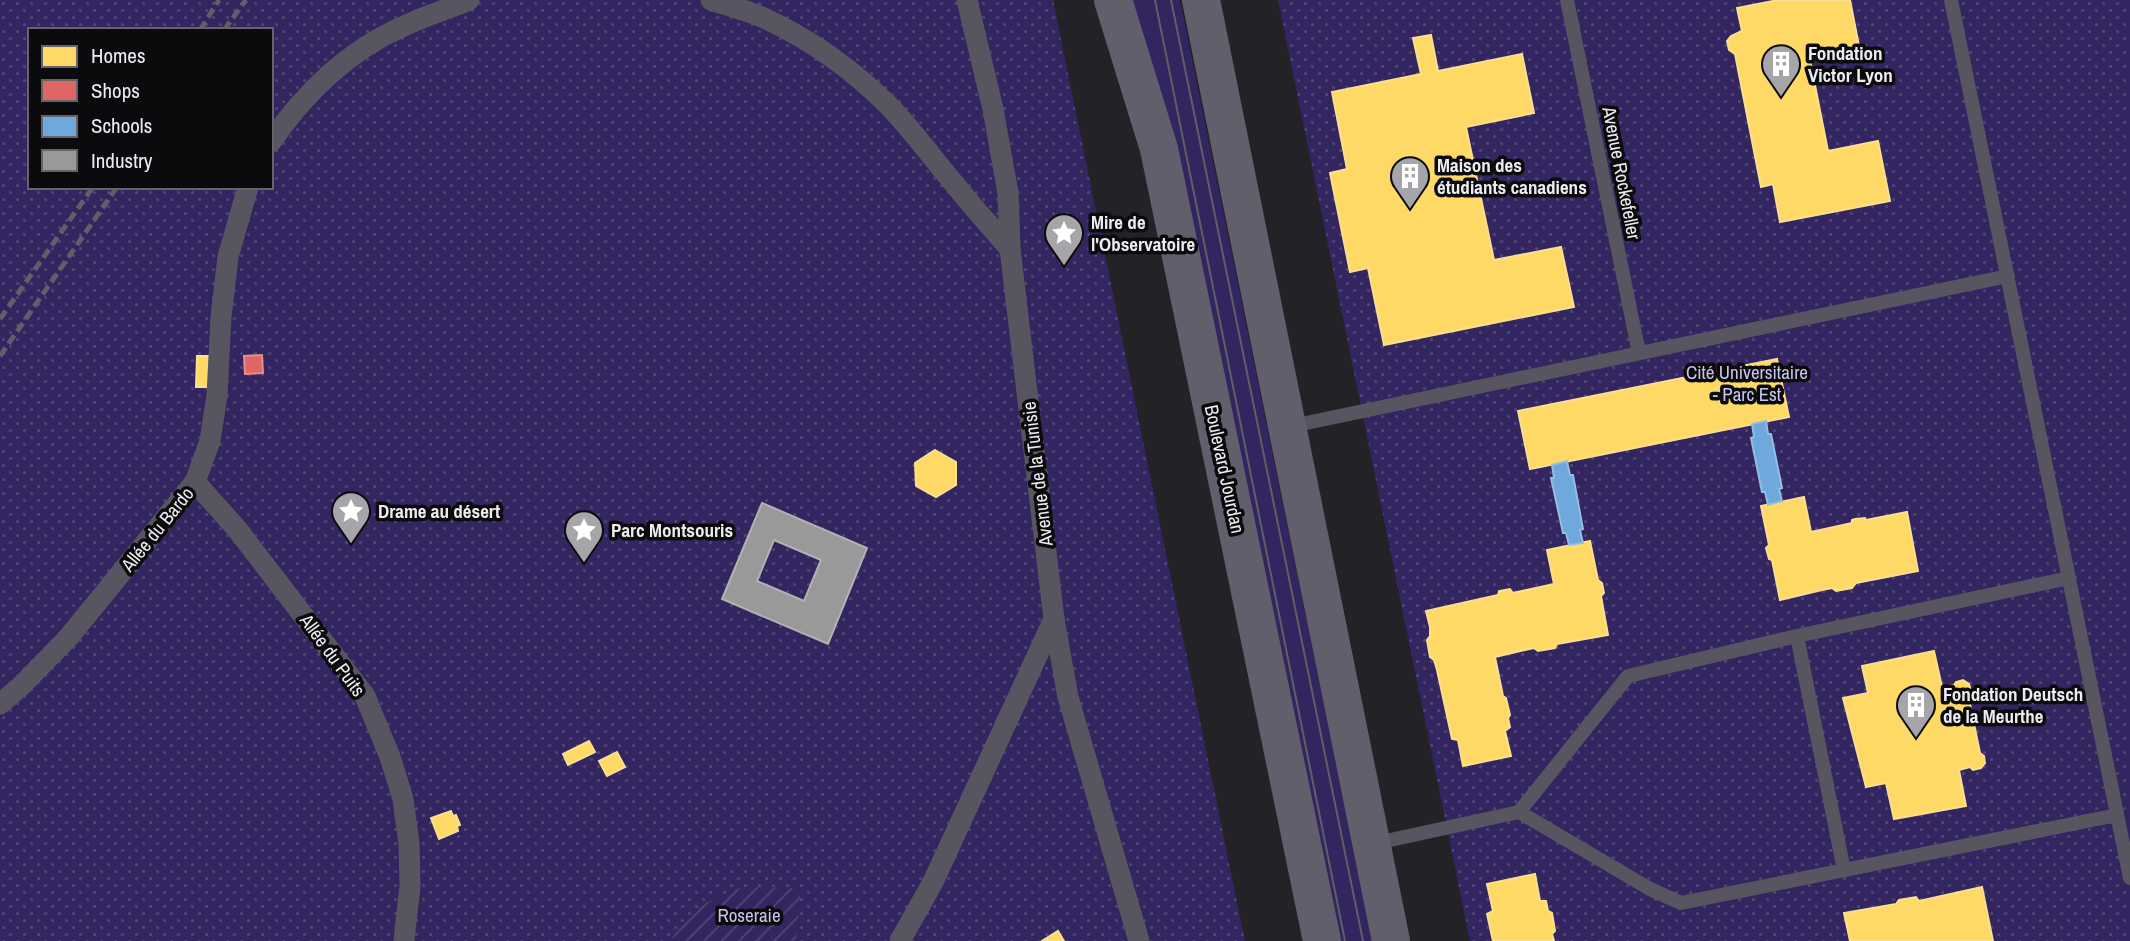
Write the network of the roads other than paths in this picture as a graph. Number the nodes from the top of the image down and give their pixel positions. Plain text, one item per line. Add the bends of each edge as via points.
1 (469, 0) edge
2 (711, 0) edge
3 (967, 0) edge
4 (1113, 0) edge
5 (1567, 0) edge
6 (1951, 0) edge
7 (1205, 2) edge
8 (273, 139) edge
9 (247, 189) edge
10 (1010, 249) junction
11 (2008, 276) junction
12 (1639, 353) junction
13 (1286, 427) junction
14 (195, 482) junction
15 (2069, 578) junction
16 (1054, 619) junction
17 (1797, 636) junction
18 (0, 704) edge
19 (1519, 813) junction
20 (2118, 815) junction
21 (1370, 845) junction
22 (1844, 870) junction
23 (2130, 878) edge
24 (404, 941) edge
25 (900, 941) edge
26 (1139, 941) edge
27 (1322, 941) edge
28 (1391, 941) edge

1 - 8 street via 401,27 338,66
2 - 10 street via 760,16 810,43 862,82 912,131
3 - 10 street, Avenue de la Tunisie via 1008,193
4 - 27 main road, Boulevard Jourdan via 1159,149
5 - 12 lane, Avenue Rockefeller
6 - 11 lane
7 - 13 main road
9 - 14 street, Allée du Bardo via 228,257 210,442
10 - 16 street, Avenue de la Tunisie
11 - 12 lane
11 - 15 lane
12 - 13 lane
13 - 21 main road
14 - 18 street, Allée du Bardo via 68,638
14 - 24 street, Allée du Puits via 252,548 365,696 403,799 410,875
15 - 17 lane
15 - 20 lane
16 - 25 street via 933,882
16 - 26 street, Avenue de la Tunisie via 1068,697
17 - 19 lane via 1628,676
17 - 22 lane
19 - 21 lane
19 - 22 lane via 1681,903
20 - 22 lane
20 - 23 lane
21 - 28 main road

